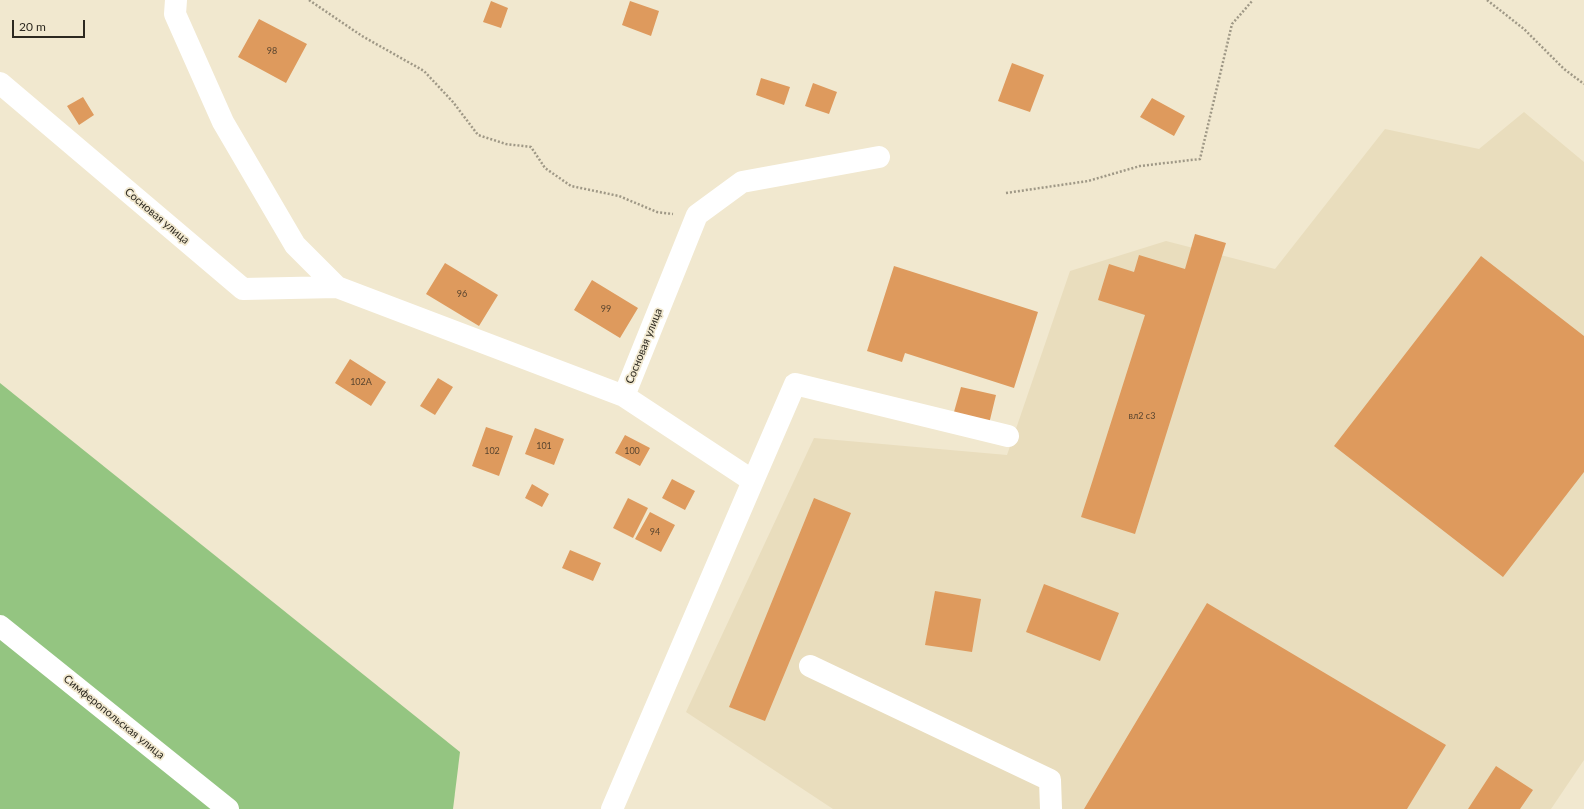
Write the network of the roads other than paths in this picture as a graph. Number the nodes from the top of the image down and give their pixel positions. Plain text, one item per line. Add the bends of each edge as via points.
1 (176, 0) edge
2 (0, 83) edge
3 (879, 157) dead end
4 (337, 287) junction
5 (624, 396) junction
6 (1008, 436) dead end
7 (753, 481) junction
8 (0, 626) edge
9 (810, 666) dead end
10 (228, 809) edge
11 (612, 809) edge
12 (1051, 809) edge

1 - 4 lane, Сосновая улица via 175,14 223,122 295,245
2 - 4 lane, Сосновая улица via 244,289
3 - 5 lane, Сосновая улица via 742,182 697,215
4 - 5 lane, Сосновая улица
5 - 7 lane
6 - 7 lane via 795,384
7 - 11 lane
8 - 10 lane, Симферопольская улица
9 - 12 lane via 1050,780

